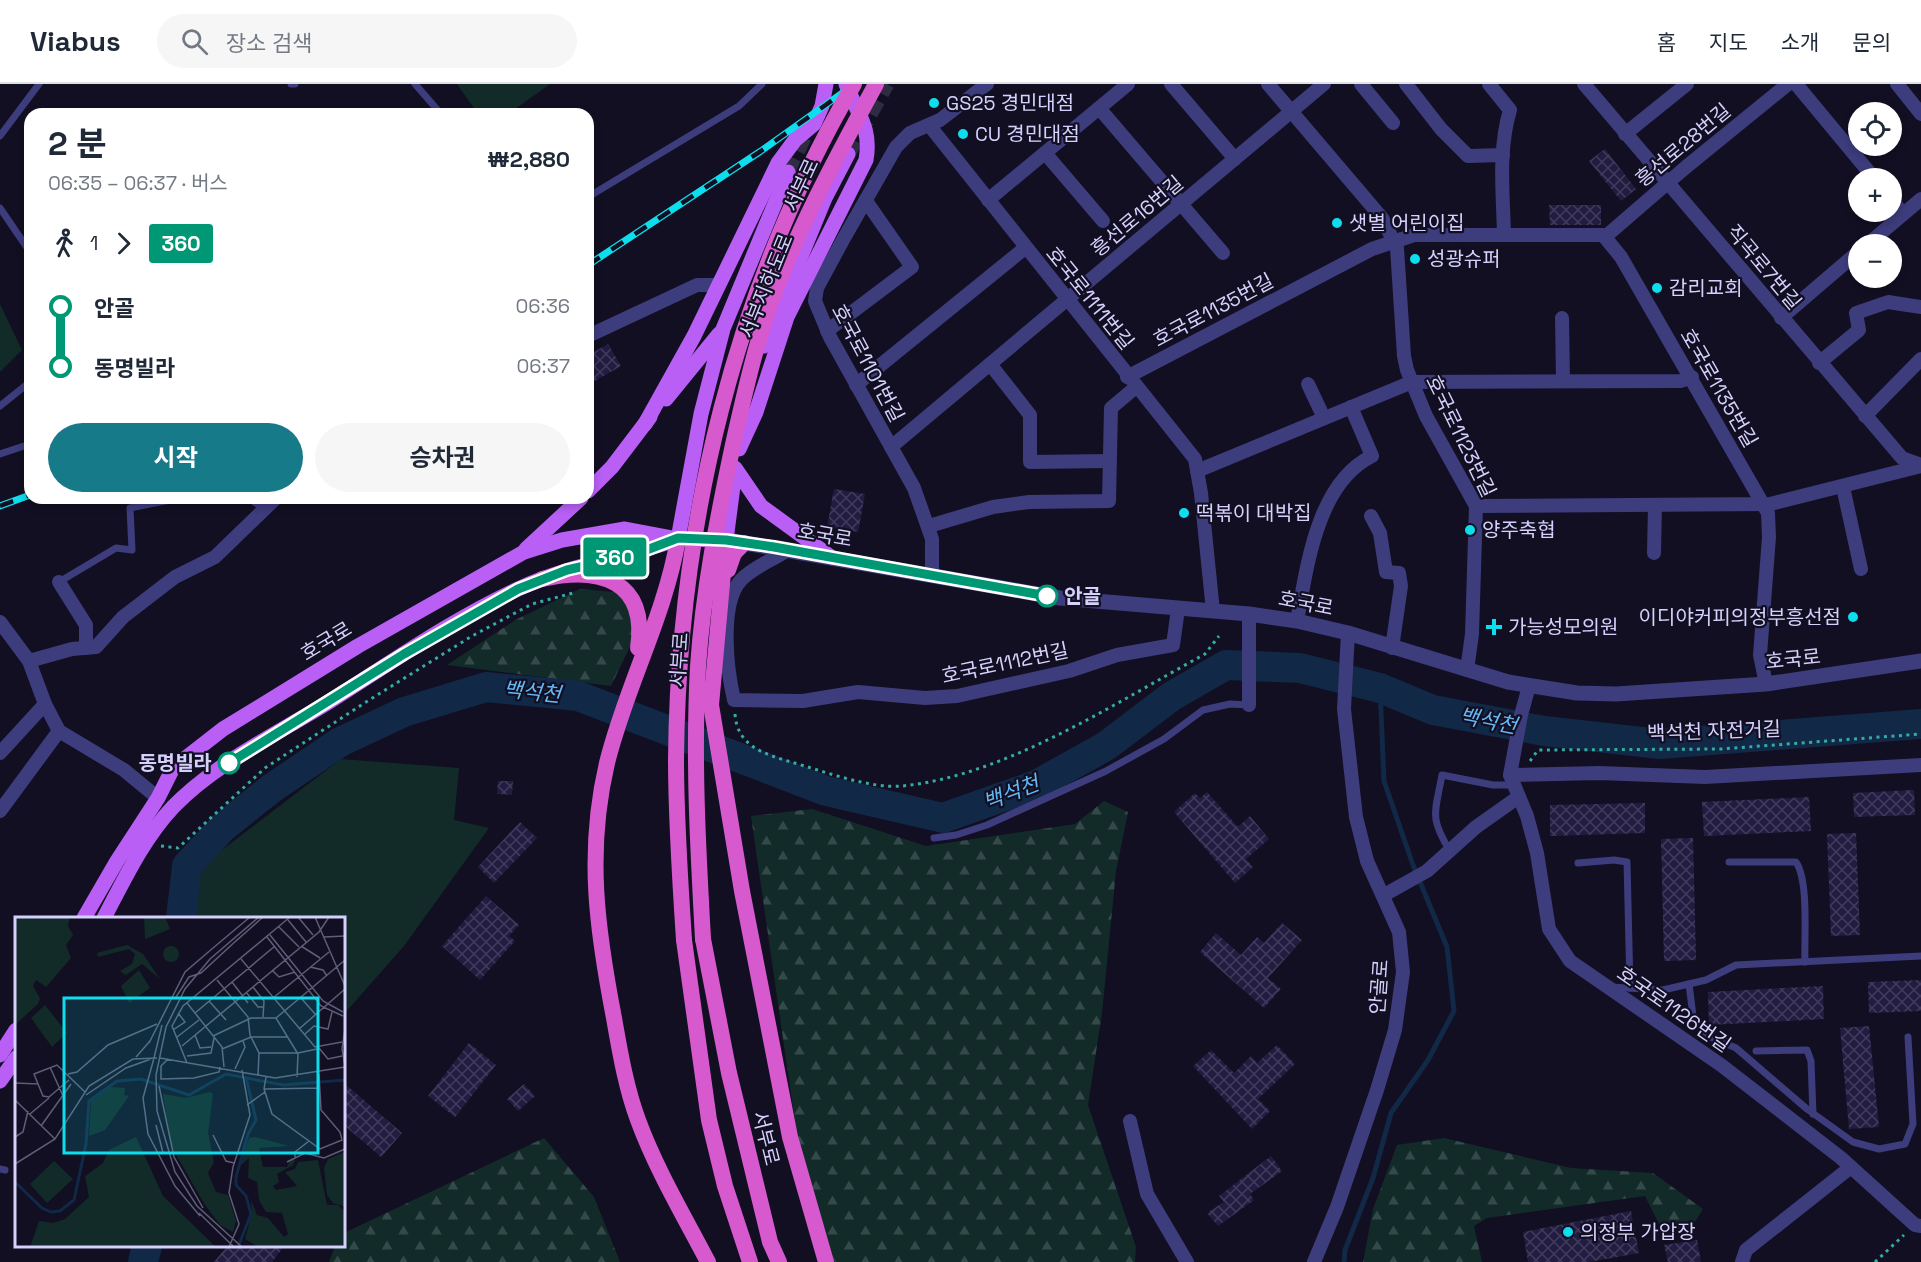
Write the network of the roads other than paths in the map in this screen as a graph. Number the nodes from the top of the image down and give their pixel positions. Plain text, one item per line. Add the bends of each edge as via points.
1 (39, 84) edge
2 (414, 84) edge
3 (762, 84) edge
4 (826, 84) edge
5 (846, 84) edge
6 (854, 84) edge
7 (876, 84) edge
8 (987, 84) edge
9 (1128, 84) edge
10 (1171, 84) edge
11 (1268, 84) edge
12 (1324, 84) edge
13 (1361, 84) edge
14 (1406, 84) edge
15 (1489, 84) edge
16 (1584, 84) edge
17 (1687, 84) edge
18 (1788, 84) edge
19 (1796, 84) edge
20 (1897, 84) edge
21 (436, 108) edge
22 (1099, 108) junction
23 (1292, 111) junction
24 (1921, 114) edge
25 (1393, 123) dead end
26 (814, 124) junction
27 (929, 125) junction
28 (1625, 134) junction
29 (0, 136) edge
30 (866, 141) junction
31 (1045, 153) junction
32 (848, 154) tunnel mouth
33 (1503, 155) junction
34 (1234, 159) junction
35 (1866, 168) edge
36 (788, 172) tunnel mouth
37 (1667, 183) junction
38 (594, 193) edge
39 (1921, 199) edge
40 (988, 200) junction
41 (866, 201) junction
42 (1181, 205) junction
43 (0, 208) edge
44 (1903, 214) joint
45 (1103, 221) dead end
46 (1504, 234) junction
47 (1880, 234) edge
48 (1605, 237) junction
49 (1394, 242) junction
50 (24, 243) edge
51 (1025, 248) junction
52 (1223, 253) dead end
53 (1848, 261) edge
54 (719, 285) junction
55 (1066, 300) junction
56 (1921, 307) edge
57 (1562, 318) dead end
58 (1781, 318) junction
59 (723, 329) junction
60 (827, 332) junction
61 (594, 333) edge
62 (1921, 359) edge
63 (1819, 363) junction
64 (990, 364) junction
65 (1692, 378) junction
66 (1563, 381) junction
67 (1132, 382) junction
68 (1412, 382) junction
69 (1308, 384) dead end
70 (856, 385) junction
71 (24, 387) edge
72 (0, 406) edge
73 (1351, 407) junction
74 (1865, 416) junction
75 (1324, 418) junction
76 (645, 424) junction
77 (738, 444) junction
78 (24, 446) edge
79 (891, 447) junction
80 (0, 454) edge
81 (1110, 461) junction
82 (1921, 466) edge
83 (735, 468) junction
84 (1197, 471) junction
85 (594, 485) edge
86 (1843, 487) junction
87 (150, 504) edge
88 (257, 504) edge
89 (270, 504) edge
90 (575, 504) edge
91 (1762, 504) junction
92 (1655, 505) junction
93 (1476, 506) junction
94 (265, 509) junction
95 (1371, 516) dead end
96 (929, 526) junction
97 (678, 538) junction
98 (726, 540) junction
99 (744, 543) junction
100 (788, 550) junction
101 (524, 552) junction
102 (1654, 553) dead end
103 (831, 557) junction
104 (1861, 569) dead end
105 (932, 576) junction
106 (542, 579) junction
107 (59, 582) joint
108 (722, 597) junction
109 (1178, 609) junction
110 (1213, 611) junction
111 (1249, 614) junction
112 (1297, 621) junction
113 (0, 622) edge
114 (1348, 633) junction
115 (86, 648) junction
116 (1392, 648) junction
117 (30, 661) junction
118 (1921, 662) edge
119 (1467, 670) junction
120 (634, 678) junction
121 (1766, 684) junction
122 (1529, 686) junction
123 (45, 704) junction
124 (1249, 705) joint
125 (58, 730) junction
126 (0, 753) edge
127 (1921, 765) edge
128 (1515, 779) junction
129 (158, 798) junction
130 (0, 811) edge
131 (933, 838) dead end
132 (1450, 851) junction
133 (1729, 862) dead end
134 (1578, 863) dead end
135 (1384, 896) junction
136 (85, 917) edge
137 (105, 917) edge
138 (1921, 956) edge
139 (1805, 962) junction
140 (1689, 984) junction
141 (1607, 986) junction
142 (1630, 988) junction
143 (15, 1032) edge
144 (1908, 1036) dead end
145 (1756, 1051) dead end
146 (0, 1055) edge
147 (15, 1059) edge
148 (0, 1081) edge
149 (1921, 1112) edge
150 (1912, 1113) junction
151 (1813, 1114) junction
152 (1130, 1121) dead end
153 (1851, 1167) junction
154 (1918, 1226) edge
155 (708, 1262) edge
156 (750, 1262) edge
157 (779, 1262) edge
158 (826, 1262) edge
159 (1187, 1262) edge
160 (1314, 1262) edge
161 (1742, 1262) edge

1 - 29 lane
2 - 21 lane
3 - 38 lane via 739,106
4 - 26 main road
5 - 30 main road via 864,120
6 - 156 highway, 서부로, bridge via 786,217 753,298 730,370 704,484 686,592 676,759 684,940 709,1120
7 - 157 highway, 서부로, bridge via 822,187 769,308 748,377 721,499 699,667 696,763 703,939 729,1073 770,1242
8 - 27 street, 호국로1101번길
9 - 22 street
10 - 34 street
11 - 23 street, 호국로1123번길
12 - 23 street, 흥선로16번길
13 - 25 street
14 - 33 street via 1468,156
15 - 33 street via 1510,110
16 - 28 street, 직곡로7번길
17 - 28 street
18 - 37 street, 흥선로28번길
19 - 35 street
20 - 24 street
22 - 31 street
22 - 42 street
23 - 34 street, 흥선로16번길
23 - 49 street, 호국로1123번길 via 1382,218
26 - 30 main road via 844,122
26 - 54 main road via 795,140 778,163
27 - 40 street, 호국로1111번길
27 - 41 street, 호국로1101번길 via 910,133 896,147
28 - 37 street, 직곡로7번길
30 - 77 main road via 866,160 786,317 756,412
31 - 40 street
31 - 45 street
32 - 77 main road, 서부지하도로 via 784,294 753,377
33 - 46 street
34 - 42 street, 흥선로16번길
36 - 59 main road, 서부지하도로
37 - 48 street, 흥선로28번길
37 - 58 street, 직곡로7번길
39 - 44 street
40 - 51 street, 호국로1111번길
41 - 60 street, 호국로1101번길 via 817,288 817,311
41 - 60 street via 912,267
42 - 52 street
42 - 55 street, 흥선로16번길
43 - 50 lane
44 - 47 street
46 - 48 street, 호국로1135번길 via 1587,233
46 - 49 street, 호국로1135번길 via 1414,235
48 - 65 street, 호국로1135번길 via 1621,257
49 - 67 street, 호국로1135번길 via 1372,249
49 - 68 street, 호국로1123번길 via 1404,356
51 - 55 street, 호국로1111번길
51 - 70 street
53 - 58 street
54 - 61 street via 696,285
54 - 76 main road
55 - 64 street, 흥선로16번길
55 - 67 street, 호국로1111번길
56 - 63 street via 1888,302 1857,313 1859,330
57 - 66 street
58 - 63 street, 직곡로7번길
59 - 76 main road
59 - 97 main road via 701,414
60 - 70 street, 호국로1101번길
62 - 74 street
63 - 74 street, 직곡로7번길
64 - 79 street, 흥선로16번길
64 - 81 street via 1030,415 1030,462
65 - 66 street
65 - 91 street, 호국로1135번길
66 - 68 street
67 - 81 street, 호국로1135번길 via 1111,408
67 - 84 street, 호국로1111번길 via 1185,445 1195,459
68 - 73 street
68 - 93 street, 호국로1123번길 via 1426,416
69 - 75 street
70 - 79 street, 호국로1101번길
71 - 72 lane
73 - 75 street
73 - 112 street via 1372,456 1356,464 1335,488 1311,549
74 - 82 street, 직곡로7번길 via 1902,458
75 - 84 street
76 - 85 main road
77 - 83 main road
78 - 80 lane
79 - 96 street, 호국로1101번길
81 - 96 street, 호국로1135번길 via 1109,501 1020,503
82 - 86 street
83 - 98 main road
83 - 103 main road via 760,506
84 - 110 street, 호국로1111번길
86 - 91 street
86 - 104 street
87 - 107 lane via 130,508 132,550 116,548
88 - 94 lane
89 - 94 street
90 - 101 main road
91 - 92 street
91 - 121 street, 호국로1135번길 via 1769,523 1760,655
92 - 93 street
92 - 102 street
93 - 119 street, 호국로1123번길 via 1472,634
94 - 115 street via 215,557 175,577 123,618 96,647
95 - 116 street via 1380,533 1386,572 1399,573 1401,586
96 - 105 street, 호국로1101번길
97 - 98 main road, 호국로
97 - 101 main road, 호국로 via 625,529 562,540
97 - 106 main road, 호국로 via 636,554 602,559
97 - 120 highway via 667,591
98 - 99 street, 호국로
98 - 108 highway
99 - 100 street, 호국로
99 - 108 highway via 730,562
100 - 103 street, 호국로
100 - 109 street, 호국로1112번길 via 749,573 730,598 728,675 734,700 803,701 858,692 925,698 982,692 1117,655 1173,645
101 - 129 main road, 호국로 via 358,646 223,729 172,768
103 - 105 street, 호국로
105 - 109 street, 호국로 via 1060,598
106 - 120 highway via 587,574 603,577 622,590 636,608 641,628
106 - 137 main road, 호국로 via 472,614 204,780 151,833
107 - 115 street via 86,625
108 - 158 highway via 711,705 790,1137
109 - 110 street, 호국로
110 - 111 street, 호국로
111 - 112 street, 호국로
111 - 124 street
112 - 114 street, 호국로
113 - 117 street
114 - 116 street, 호국로
114 - 135 street, 안골로 via 1344,710 1356,817 1368,861
115 - 117 street
116 - 119 street, 호국로
117 - 123 street
118 - 121 street, 호국로
119 - 122 street, 호국로
120 - 155 highway via 616,730 594,842 601,952 637,1119
121 - 122 street, 호국로 via 1616,694
122 - 128 street via 1521,715
123 - 125 street
123 - 126 street
124 - 131 lane via 1230,704 1203,710 1164,739 1086,781 987,825
125 - 129 street via 124,770
125 - 130 street
127 - 128 street via 1705,777 1599,773
128 - 132 street via 1476,827
128 - 132 lane via 1493,785 1442,775 1436,828
128 - 141 street, 호국로1126번길 via 1537,853 1550,929 1570,961
129 - 136 main road, 호국로
132 - 135 street via 1427,871
133 - 139 lane via 1796,862 1802,884
134 - 142 lane via 1626,862
135 - 160 street, 안골로 via 1399,932 1403,972 1395,1030 1359,1145
138 - 139 lane
139 - 140 lane via 1736,965
140 - 142 lane via 1663,990
140 - 151 lane via 1693,1016 1708,1036 1736,1048
141 - 142 lane
141 - 153 street, 호국로1126번길 via 1721,1065
143 - 146 main road
144 - 150 lane
145 - 151 lane via 1807,1050
147 - 148 main road
149 - 150 lane
150 - 151 lane via 1913,1124 1905,1144 1879,1149 1853,1142
152 - 159 street via 1147,1194
153 - 154 street, 호국로1126번길
153 - 161 street via 1746,1250

